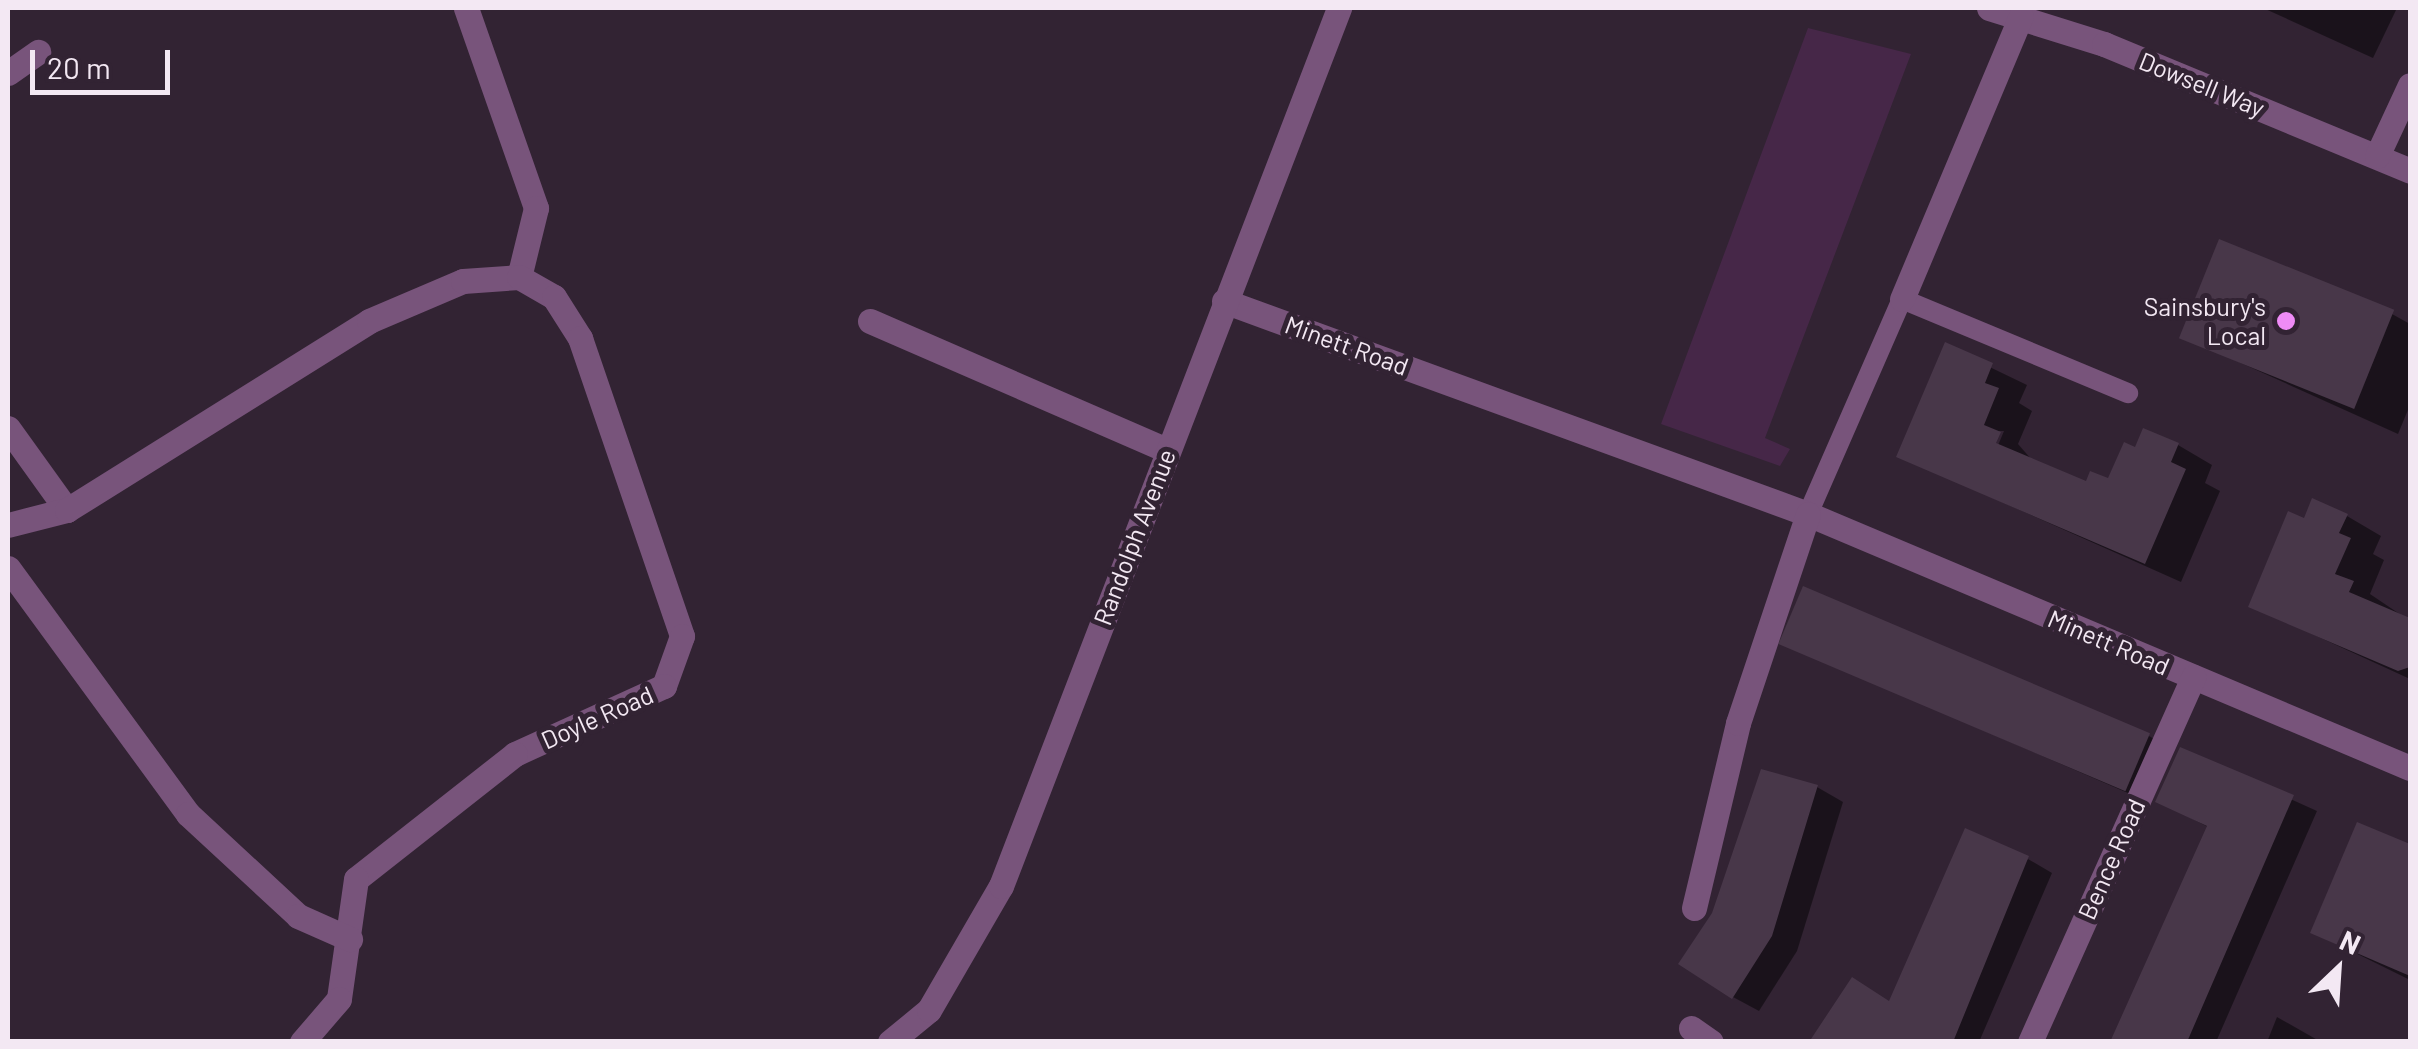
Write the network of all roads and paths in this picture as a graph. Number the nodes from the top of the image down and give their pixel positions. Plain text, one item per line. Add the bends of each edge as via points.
1 (466, 8) edge
2 (1339, 8) edge
3 (1991, 8) edge
4 (2021, 16) junction
5 (38, 52) dead end
6 (8, 73) edge
7 (2410, 86) edge
8 (2378, 156) junction
9 (2410, 171) edge
10 (519, 277) junction
11 (1902, 299) junction
12 (1224, 300) junction
13 (870, 321) dead end
14 (2128, 393) dead end
15 (8, 428) edge
16 (1167, 450) junction
17 (66, 510) junction
18 (1808, 514) junction
19 (8, 525) edge
20 (8, 568) edge
21 (2193, 677) junction
22 (2410, 768) edge
23 (1694, 908) dead end
24 (350, 938) junction
25 (302, 1042) edge
26 (890, 1042) edge
27 (2030, 1042) edge

1 - 10 street via 536,208
2 - 12 street, Randolph Avenue
3 - 4 street, Dowsell Way
4 - 8 street, Dowsell Way
4 - 11 street
5 - 6 street
7 - 8 street
8 - 9 street, Dowsell Way
10 - 17 street via 463,280 369,320
10 - 24 street, Doyle Road via 554,297 580,338 682,636 664,686 515,754 356,879
11 - 14 lane
11 - 18 lane
12 - 16 street, Randolph Avenue
12 - 18 street, Minett Road
13 - 16 street
15 - 17 street
16 - 26 street, Randolph Avenue via 1001,886 930,1010
17 - 19 street
18 - 21 street, Minett Road
18 - 23 street via 1738,723
20 - 24 street via 188,814 298,916
21 - 22 street, Minett Road
21 - 27 street, Bence Road
24 - 25 street, Doyle Road via 340,998

